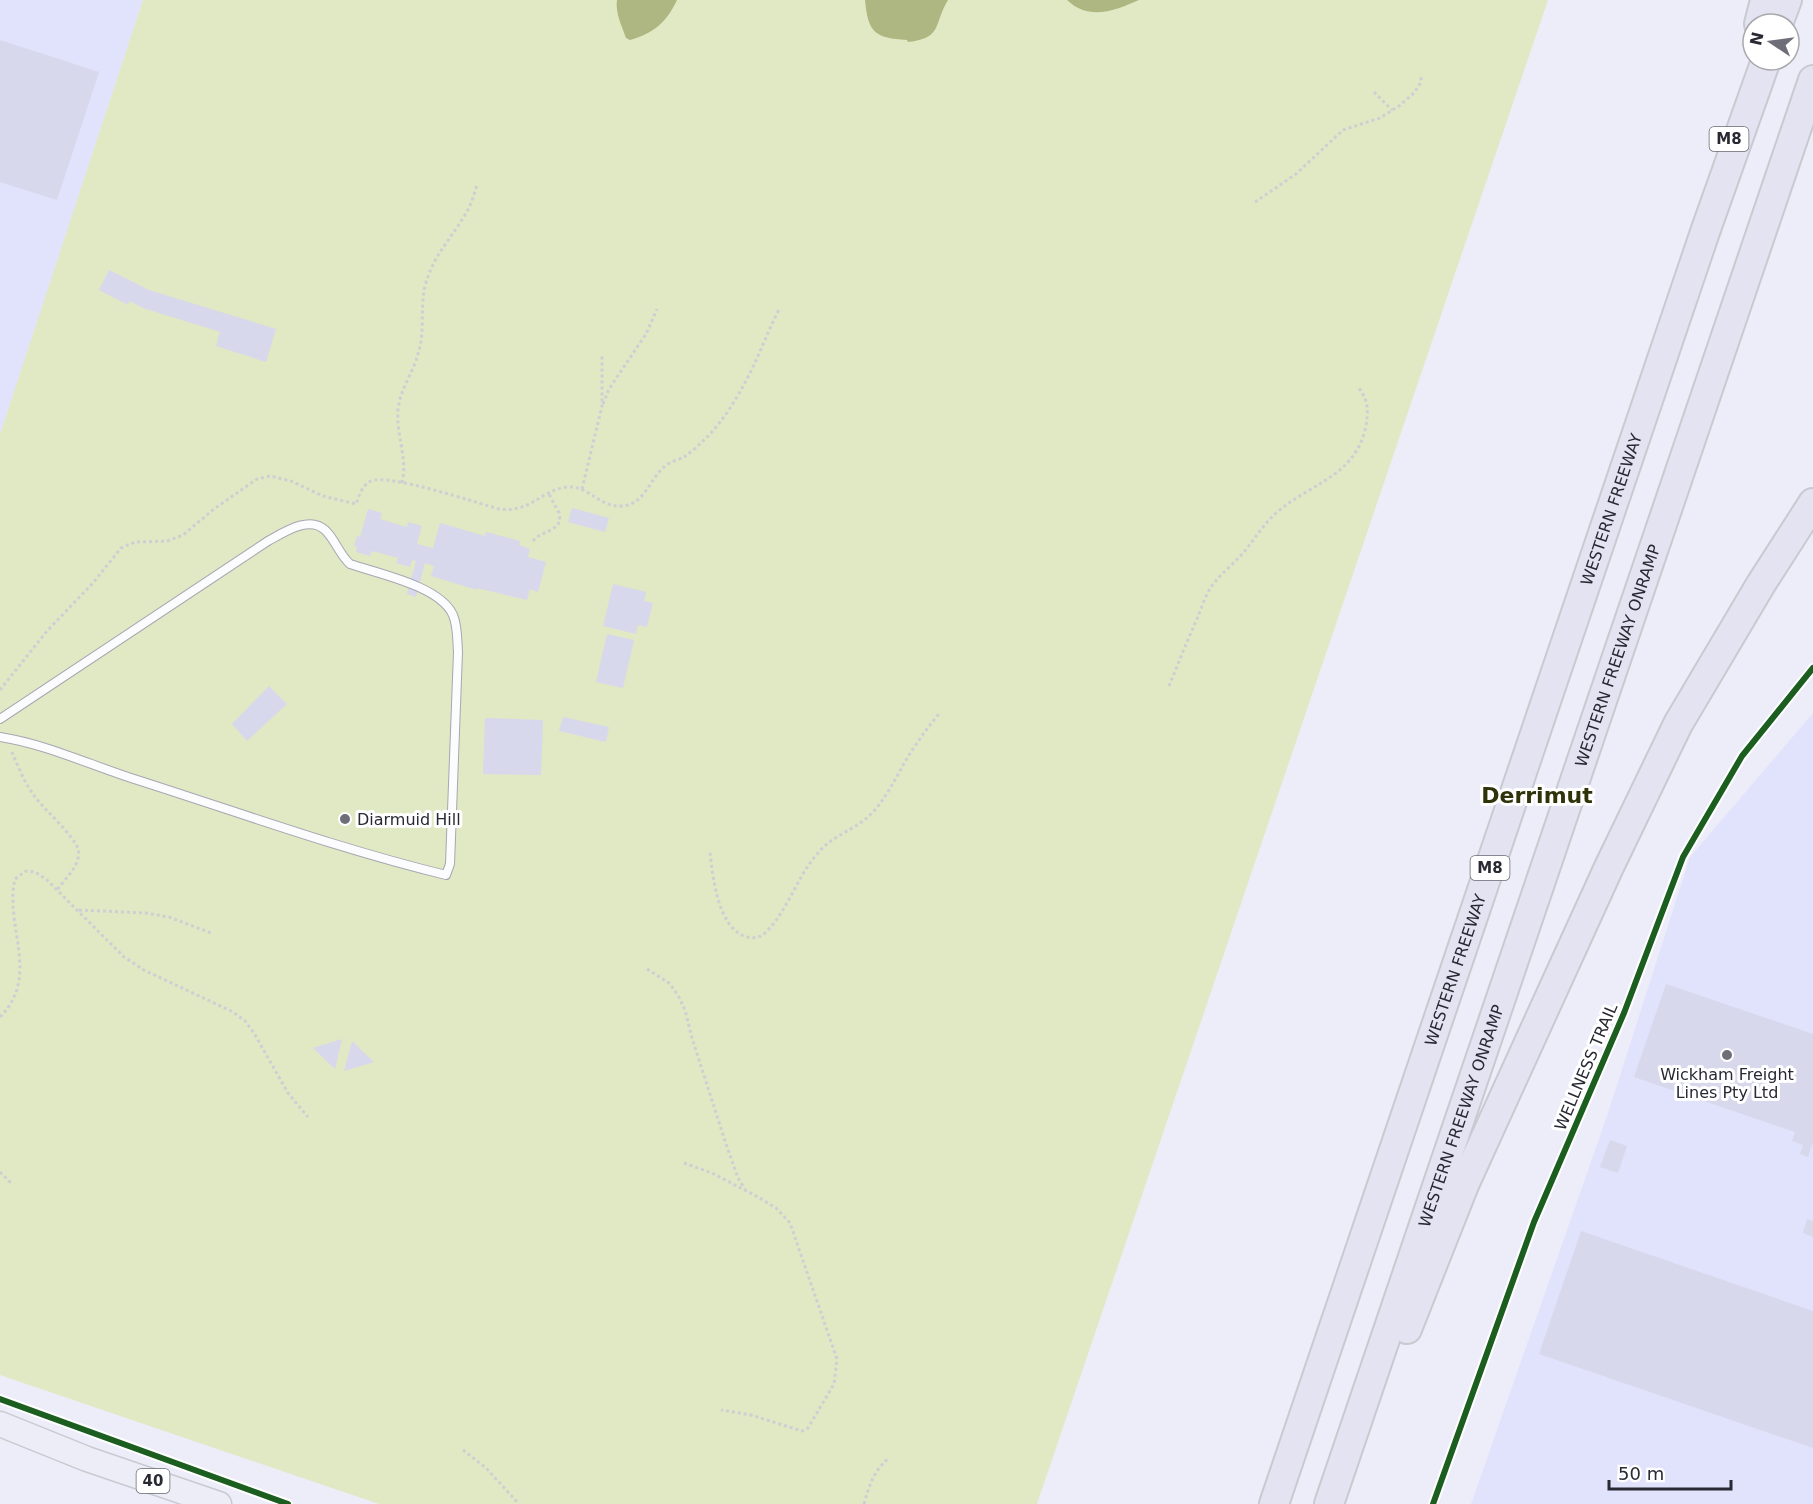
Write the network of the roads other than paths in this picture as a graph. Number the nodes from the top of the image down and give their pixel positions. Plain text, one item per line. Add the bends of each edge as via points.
1 (1746, 72) edge
2 (1762, 72) edge
3 (1813, 80) edge
4 (1705, 232) junction
5 (1813, 503) edge
6 (0, 719) edge
7 (2, 738) edge
8 (0, 1424) edge
9 (0, 1436) edge
10 (87, 1459) junction
11 (219, 1504) edge
12 (1274, 1504) edge
13 (1329, 1504) edge
14 (1340, 1504) edge

1 - 4 highway, M8
2 - 4 highway, M8
3 - 13 highway, WESTERN FREEWAY ONRAMP
4 - 12 highway, WESTERN FREEWAY / M8
5 - 14 highway via 1678,724 1609,867 1464,1185
6 - 7 lane via 268,541 297,526 324,529 350,564 441,599 453,614 457,629 452,854 446,875 392,862 48,749
8 - 10 main road, 40
9 - 10 main road, 40
10 - 11 main road, 40

